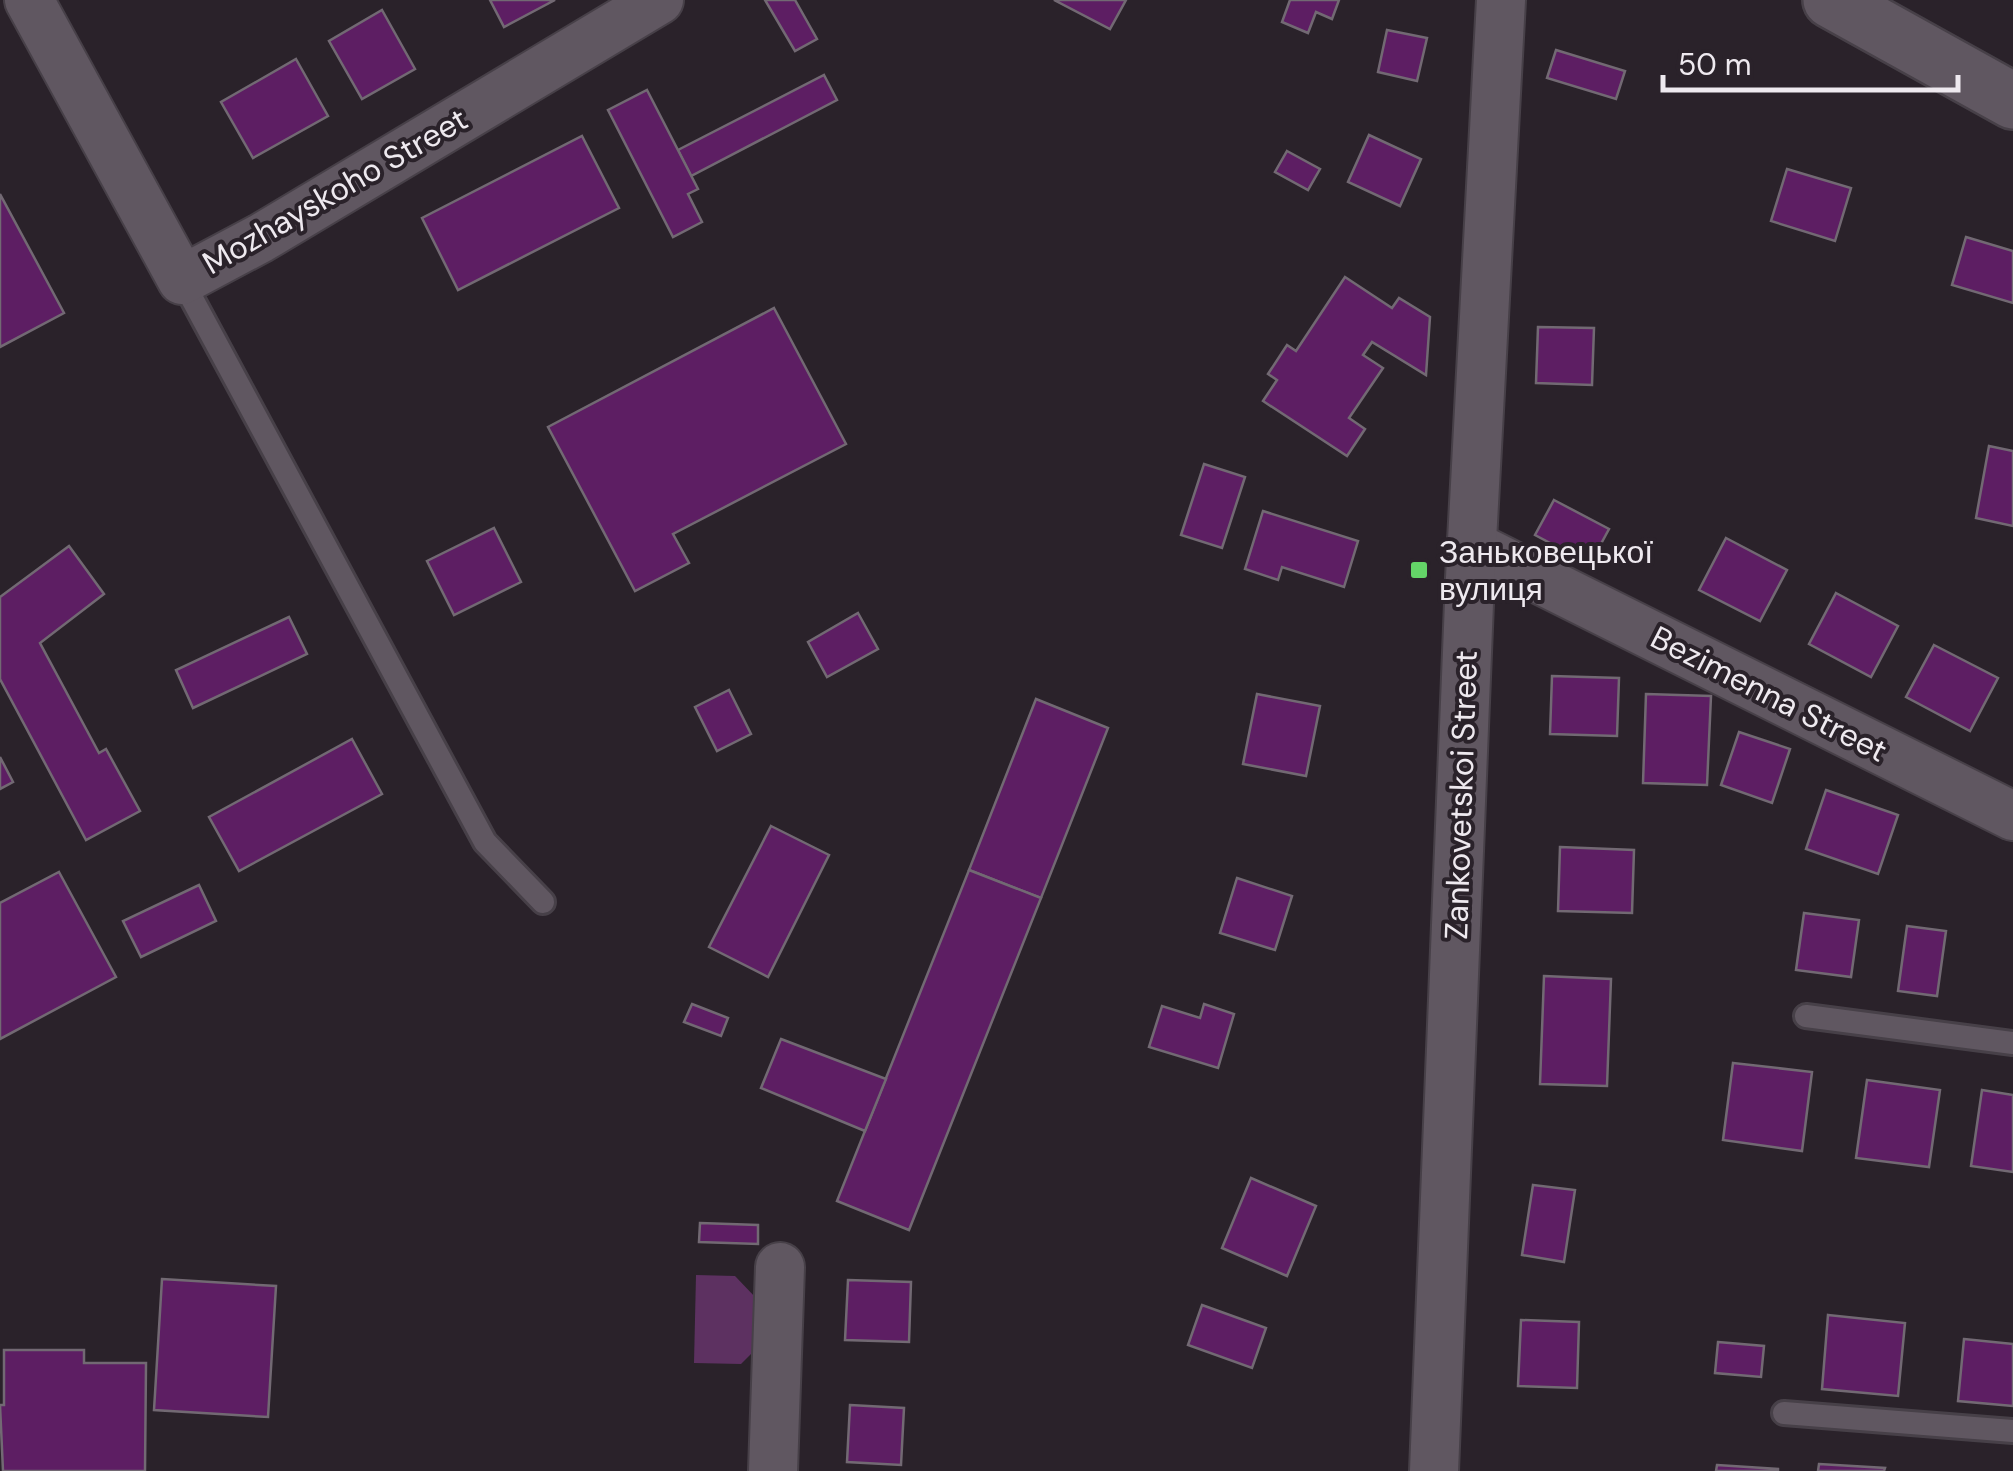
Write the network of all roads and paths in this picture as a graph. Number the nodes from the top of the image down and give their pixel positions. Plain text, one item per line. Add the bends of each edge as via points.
1 (29, 0) edge
2 (659, 0) edge
3 (1501, 0) edge
4 (1831, 0) edge
5 (2013, 101) edge
6 (182, 280) junction
7 (1471, 545) junction
8 (2013, 816) edge
9 (543, 902) dead end
10 (1806, 1016) dead end
11 (2013, 1043) edge
12 (780, 1267) dead end
13 (1784, 1414) dead end
14 (2013, 1430) edge
15 (774, 1471) edge
16 (1434, 1471) edge

1 - 6 street, Mozhayskoho Street
2 - 6 street, Mozhayskoho Street
3 - 7 street, Zankovetskoi Street
4 - 5 street
6 - 9 lane via 485,842
7 - 8 street, Bezimenna Street
7 - 16 street, Zankovetskoi Street
10 - 11 lane
12 - 15 street
13 - 14 lane

